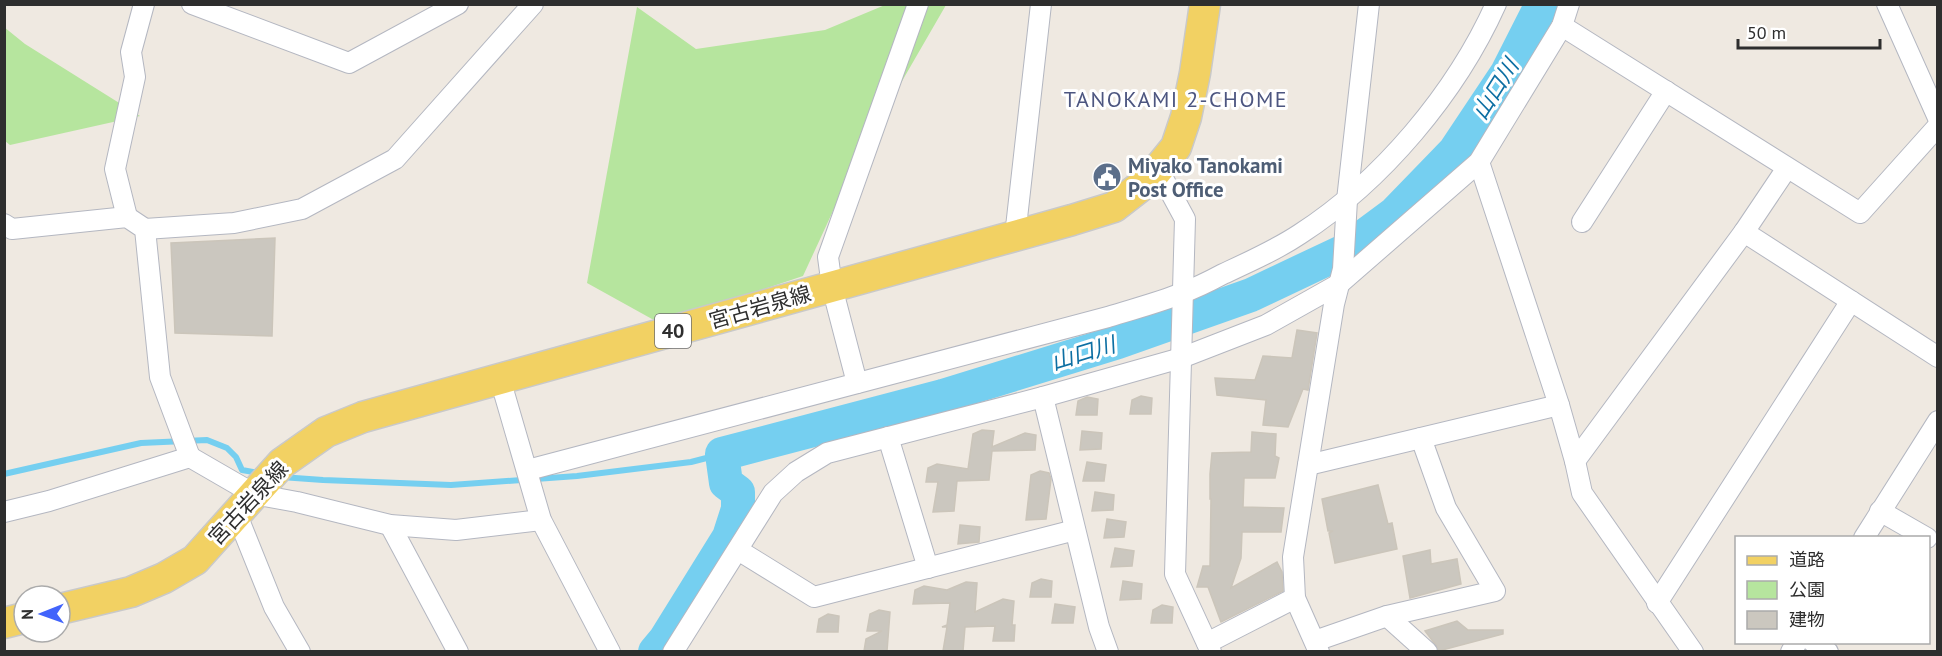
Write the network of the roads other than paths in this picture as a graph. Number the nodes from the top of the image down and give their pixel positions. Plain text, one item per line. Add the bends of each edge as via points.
1 (144, 4) edge
2 (192, 4) edge
3 (458, 4) edge
4 (533, 4) edge
5 (918, 4) edge
6 (1041, 4) edge
7 (1205, 4) edge
8 (1369, 4) edge
9 (1496, 4) edge
10 (1569, 4) edge
11 (1887, 4) edge
12 (1562, 26) junction
13 (1666, 92) junction
14 (1938, 118) edge
15 (1938, 126) edge
16 (1479, 162) junction
17 (1787, 168) junction
18 (1158, 169) junction
19 (1347, 200) junction
20 (128, 217) junction
21 (1582, 222) dead end
22 (4, 224) edge
23 (146, 229) junction
24 (1744, 232) junction
25 (1015, 236) junction
26 (1341, 277) junction
27 (832, 287) junction
28 (1183, 293) junction
29 (1851, 301) junction
30 (1938, 357) edge
31 (1180, 358) junction
32 (500, 379) junction
33 (857, 383) junction
34 (1043, 397) junction
35 (1559, 405) junction
36 (1938, 421) edge
37 (888, 437) junction
38 (1421, 438) junction
39 (189, 457) junction
40 (1575, 460) junction
41 (1308, 465) junction
42 (528, 470) junction
43 (245, 504) junction
44 (1881, 511) junction
45 (4, 512) edge
46 (541, 520) junction
47 (390, 525) junction
48 (1075, 530) junction
49 (1865, 536) edge
50 (1925, 536) edge
51 (738, 550) junction
52 (928, 568) junction
53 (1295, 598) junction
54 (1657, 603) junction
55 (72, 606) edge
56 (1387, 616) junction
57 (1317, 646) edge
58 (1209, 647) edge
59 (300, 651) edge
60 (458, 651) edge
61 (610, 651) edge
62 (673, 651) edge
63 (1108, 651) edge
64 (1427, 651) edge
65 (1693, 651) edge

1 - 20 street via 131,52 135,77 116,170
2 - 3 street via 349,63
4 - 23 street via 395,159 302,209 234,223
5 - 27 street via 828,256
6 - 25 street
7 - 18 main road, 宮古岩泉線 / 40 via 1185,117 1176,147
8 - 19 street
9 - 19 street via 1450,86 1414,134
10 - 12 street
11 - 14 street
12 - 13 street
12 - 16 street
13 - 17 street
13 - 21 street
15 - 17 street via 1860,213
16 - 26 street
16 - 35 street
17 - 24 street
18 - 25 main road, 宮古岩泉線 / 40 via 1114,207
18 - 28 street via 1185,219
19 - 26 street
19 - 28 street via 1300,235
20 - 22 street via 12,230
20 - 23 street
23 - 39 street via 160,377
24 - 29 street
24 - 40 street
25 - 27 main road, 宮古岩泉線 / 40
26 - 31 street via 1266,325
26 - 41 street
27 - 32 main road, 宮古岩泉線 / 40
27 - 33 street
28 - 31 street
28 - 33 street via 1108,317
29 - 30 street
29 - 54 street
31 - 34 street
31 - 58 street via 1175,574
32 - 42 street
32 - 43 main road, 宮古岩泉線 / 40 via 363,417 326,432 282,463
33 - 42 street
34 - 37 street
34 - 48 street
35 - 38 street
35 - 40 street
36 - 44 street
37 - 51 street via 827,453 796,472 773,493
37 - 52 street
38 - 41 street
38 - 56 street via 1446,508 1495,591
39 - 43 street
39 - 45 street
40 - 54 street via 1582,493
41 - 53 street via 1293,557
42 - 46 street
43 - 47 street via 297,502
43 - 55 main road, 宮古岩泉線 / 40 via 195,560 131,592
43 - 59 street via 274,607
44 - 49 street
44 - 50 street
46 - 47 street via 456,531
46 - 61 street
47 - 60 street
48 - 52 street
48 - 63 street
51 - 52 street via 814,597
51 - 62 street
53 - 57 street
53 - 58 street
54 - 65 street
56 - 57 street
56 - 64 street

